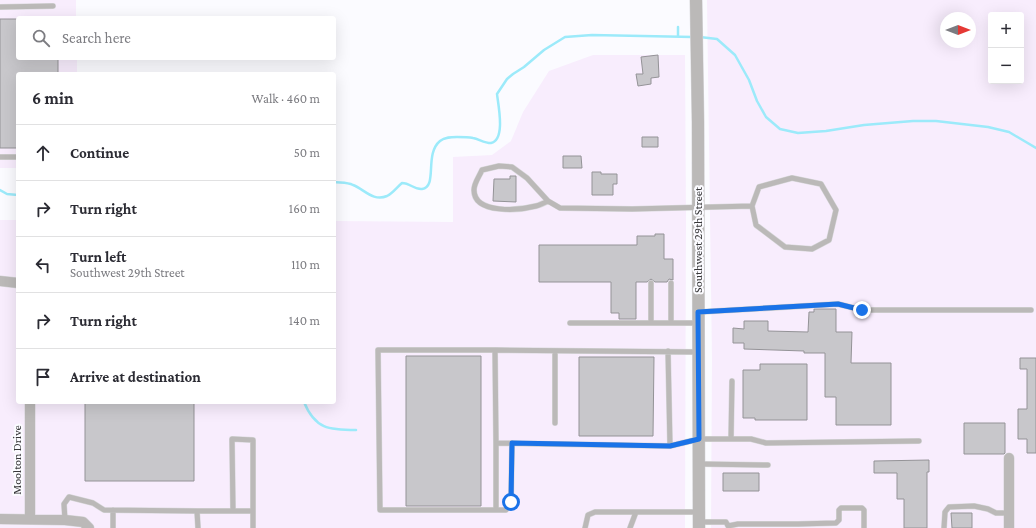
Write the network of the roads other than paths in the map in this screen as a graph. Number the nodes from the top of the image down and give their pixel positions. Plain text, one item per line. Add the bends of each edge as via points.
1 (696, 0) edge
2 (53, 6) dead end
3 (0, 7) edge
4 (0, 157) edge
5 (16, 157) edge
6 (548, 201) junction
7 (752, 206) junction
8 (698, 207) junction
9 (0, 281) edge
10 (16, 283) edge
11 (651, 283) dead end
12 (671, 283) dead end
13 (1031, 310) dead end
14 (698, 318) junction
15 (651, 323) junction
16 (672, 323) junction
17 (570, 324) dead end
18 (495, 350) junction
19 (555, 351) junction
20 (668, 352) junction
21 (698, 352) junction
22 (732, 381) dead end
23 (30, 404) edge
24 (555, 423) dead end
25 (699, 439) junction
26 (731, 439) junction
27 (919, 441) dead end
28 (496, 442) junction
29 (512, 443) junction
30 (670, 446) junction
31 (1009, 458) dead end
32 (699, 464) junction
33 (768, 465) dead end
34 (113, 510) junction
35 (496, 510) junction
36 (197, 511) junction
37 (233, 511) junction
38 (253, 511) junction
39 (636, 512) junction
40 (1009, 513) junction
41 (0, 519) edge
42 (65, 520) junction
43 (27, 521) junction
44 (699, 521) edge
45 (728, 527) edge
46 (89, 528) edge
47 (113, 528) edge
48 (198, 528) edge
49 (253, 528) edge
50 (585, 528) edge
51 (630, 528) edge
52 (864, 528) edge
53 (944, 528) edge
54 (1009, 528) edge

1 - 8 street, Southwest 29th Street
2 - 3 lane
4 - 5 lane
6 - 6 lane via 527,178 512,167 499,166 482,170 475,183 474,192 478,201 488,207 527,208
6 - 8 lane via 560,208
7 - 7 lane via 759,187 792,178 821,184 836,210 829,240 812,249 785,248 756,225
7 - 8 lane
8 - 14 street, Southwest 29th Street
9 - 10 street
11 - 15 lane
12 - 16 lane
13 - 14 lane via 862,310 838,304
14 - 16 lane
14 - 21 street, Southwest 29th Street
15 - 16 lane
15 - 17 lane
18 - 19 lane
18 - 28 lane
18 - 35 lane via 378,350 380,510
19 - 20 lane
19 - 24 lane
20 - 21 lane
20 - 30 lane
21 - 25 street, Southwest 29th Street
22 - 26 lane
23 - 43 street, Moolton Drive
25 - 26 lane
25 - 30 lane
25 - 32 street, Southwest 29th Street
26 - 27 lane via 752,439 766,444
28 - 29 lane
28 - 35 lane
29 - 30 lane
29 - 35 lane via 511,502 506,510
31 - 40 street
32 - 33 lane
32 - 44 street, Southwest 29th Street
34 - 36 lane
34 - 42 lane via 104,510 93,502 70,497 64,504
34 - 47 lane
36 - 37 lane
36 - 48 lane
37 - 38 lane
37 - 38 lane via 232,440 253,440
38 - 49 lane
39 - 44 lane
39 - 50 lane via 595,512 588,515
39 - 51 lane
40 - 53 lane via 996,513 974,506 949,508 945,512
40 - 54 street
41 - 43 street
42 - 43 street
42 - 46 street via 83,522
44 - 45 lane via 726,522
45 - 52 lane via 738,524 836,523 841,508 862,508

